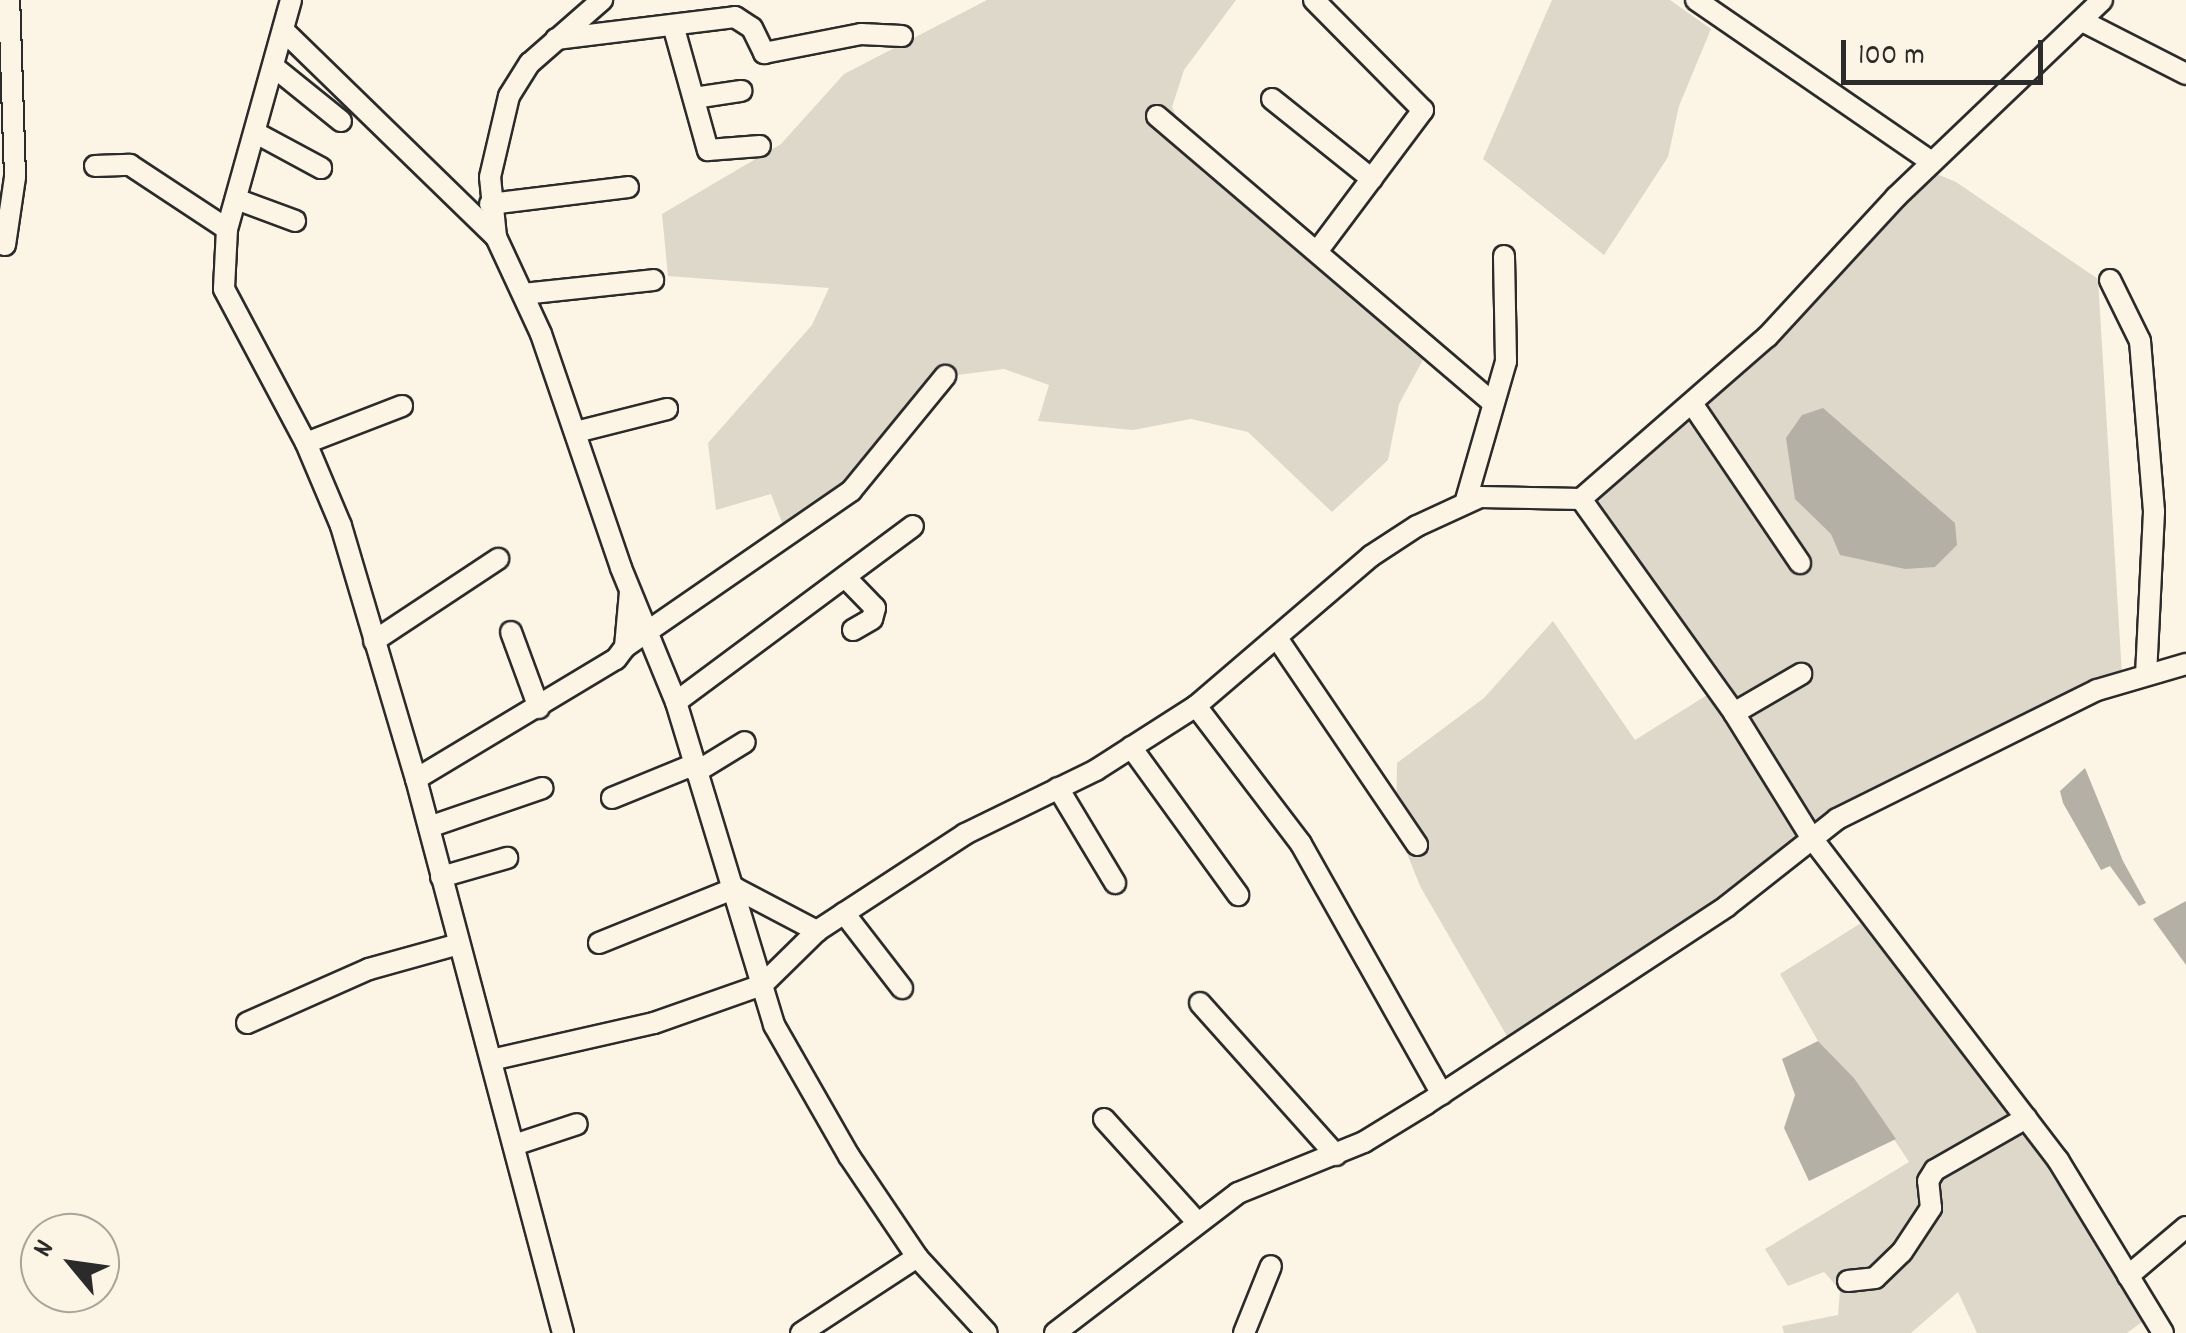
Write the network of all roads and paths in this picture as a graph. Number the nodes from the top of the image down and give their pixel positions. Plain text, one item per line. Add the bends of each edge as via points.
1 (10, 0) edge
2 (292, 0) edge
3 (602, 0) edge
4 (1314, 0) edge
5 (1696, 0) edge
6 (2102, 0) edge
7 (2082, 21) junction
8 (673, 25) junction
9 (283, 30) junction
10 (902, 36) dead end
11 (556, 39) junction
12 (274, 67) junction
13 (2186, 74) edge
14 (741, 91) dead end
15 (694, 98) junction
16 (1272, 99) dead end
17 (1157, 116) dead end
18 (341, 122) dead end
19 (256, 132) junction
20 (760, 146) dead end
21 (1932, 162) junction
22 (95, 166) dead end
23 (320, 168) dead end
24 (1372, 178) junction
25 (628, 188) dead end
26 (236, 199) junction
27 (490, 204) junction
28 (296, 221) dead end
29 (227, 229) junction
30 (496, 237) junction
31 (6, 246) dead end
32 (1319, 249) junction
33 (1504, 256) dead end
34 (653, 280) dead end
35 (2110, 280) dead end
36 (522, 294) junction
37 (945, 376) dead end
38 (1492, 402) junction
39 (1693, 405) junction
40 (402, 406) dead end
41 (667, 409) dead end
42 (576, 432) junction
43 (306, 443) junction
44 (1581, 499) junction
45 (1466, 500) junction
46 (913, 526) dead end
47 (498, 559) dead end
48 (1800, 563) dead end
49 (845, 577) junction
50 (630, 592) junction
51 (852, 630) dead end
52 (511, 632) dead end
53 (651, 632) junction
54 (1277, 638) junction
55 (374, 640) junction
56 (625, 646) junction
57 (2186, 664) edge
58 (2146, 673) junction
59 (1801, 674) dead end
60 (676, 702) junction
61 (1196, 706) junction
62 (539, 708) junction
63 (1734, 713) junction
64 (744, 742) dead end
65 (1131, 747) junction
66 (695, 768) junction
67 (416, 779) junction
68 (542, 788) dead end
69 (1058, 788) junction
70 (612, 798) dead end
71 (429, 828) junction
72 (1811, 837) junction
73 (1417, 844) dead end
74 (507, 858) dead end
75 (441, 877) junction
76 (1115, 883) dead end
77 (735, 888) junction
78 (1238, 895) dead end
79 (844, 913) junction
80 (817, 931) junction
81 (600, 943) dead end
82 (458, 944) junction
83 (762, 985) junction
84 (902, 988) dead end
85 (1200, 1003) dead end
86 (247, 1023) dead end
87 (491, 1060) junction
88 (1442, 1094) junction
89 (2026, 1118) junction
90 (1104, 1119) dead end
91 (577, 1124) dead end
92 (514, 1145) junction
93 (1336, 1155) junction
94 (1196, 1222) junction
95 (2186, 1228) edge
96 (918, 1257) junction
97 (1270, 1266) dead end
98 (2128, 1276) junction
99 (1848, 1281) dead end
100 (563, 1333) edge
101 (801, 1333) edge
102 (987, 1333) edge
103 (1054, 1333) edge
104 (1244, 1333) edge
105 (2163, 1333) edge

1 - 31 street via 15,177
2 - 9 street
3 - 11 street
4 - 24 street via 1423,110
5 - 21 street
6 - 7 street
7 - 13 street
7 - 21 street
8 - 10 street via 745,20 764,52 861,34
8 - 11 street
8 - 15 street
9 - 12 street
9 - 30 street
11 - 27 street via 510,96 498,126
12 - 18 street
12 - 19 street
14 - 15 street
15 - 20 street via 708,150
16 - 24 street
17 - 32 street
19 - 23 street
19 - 26 street
21 - 39 street
22 - 29 street via 130,165
24 - 32 street
25 - 27 street
26 - 28 street
26 - 29 street
27 - 30 street
29 - 43 street via 229,306
30 - 36 street
32 - 38 street
33 - 38 street via 1508,332
34 - 36 street
35 - 58 street via 2140,341 2154,512
36 - 42 street
37 - 53 street via 851,490
38 - 45 street
39 - 44 street
39 - 48 street
40 - 43 street
41 - 42 street
42 - 50 street
43 - 55 street via 341,526
44 - 45 street
44 - 63 street
45 - 54 street via 1370,556
46 - 49 street
47 - 55 street
49 - 51 street via 875,608 872,620
49 - 60 street
50 - 53 street
50 - 56 street
52 - 62 street
53 - 56 street
53 - 60 street
54 - 61 street
54 - 73 street
55 - 67 street
56 - 62 street via 616,659
57 - 58 street
58 - 72 street via 1956,754
59 - 63 street
60 - 66 street
61 - 65 street
61 - 88 street via 1301,844
62 - 67 street
63 - 72 street
64 - 66 street
65 - 69 street
65 - 78 street
66 - 70 street
66 - 77 street
67 - 71 street
68 - 71 street
69 - 76 street
69 - 79 street via 965,834
71 - 75 street
72 - 88 street via 1728,906
72 - 89 street
74 - 75 street
75 - 82 street
77 - 80 street
77 - 81 street
77 - 83 street
79 - 80 street
79 - 84 street
80 - 83 street
82 - 86 street via 369,969
82 - 87 street
83 - 87 street via 654,1023
83 - 96 street via 774,1025
85 - 93 street
87 - 92 street
88 - 93 street
89 - 98 street
89 - 99 street via 1936,1170 1928,1181 1931,1208 1916,1234 1875,1278
90 - 94 street
91 - 92 street
92 - 100 street
93 - 94 street via 1238,1193
94 - 103 street
95 - 98 street
96 - 101 street
96 - 102 street
97 - 104 street
98 - 105 street

